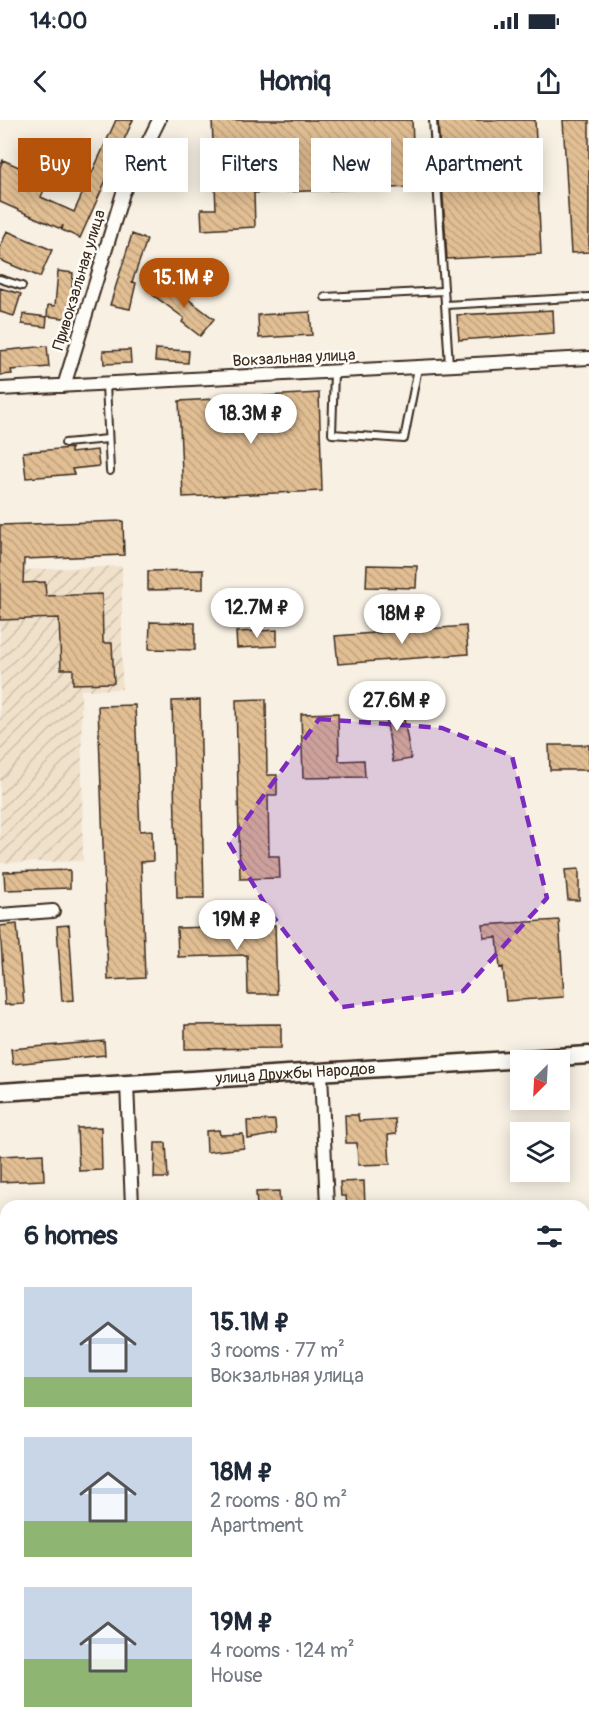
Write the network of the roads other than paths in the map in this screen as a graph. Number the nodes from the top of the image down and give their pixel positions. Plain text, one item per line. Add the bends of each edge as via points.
1 (159, 120) edge
2 (433, 120) edge
3 (0, 279) edge
4 (22, 286) dead end
5 (444, 291) junction
6 (325, 297) dead end
7 (589, 297) edge
8 (445, 305) junction
9 (589, 358) edge
10 (449, 366) junction
11 (418, 368) junction
12 (334, 372) junction
13 (106, 384) junction
14 (64, 386) junction
15 (0, 390) edge
16 (108, 439) junction
17 (65, 443) dead end
18 (110, 471) dead end
19 (53, 911) dead end
20 (0, 915) edge
21 (589, 1055) edge
22 (321, 1073) junction
23 (127, 1084) junction
24 (0, 1092) edge
25 (132, 1200) edge
26 (327, 1200) edge

1 - 14 street, Привокзальная улица via 123,193
2 - 5 lane
3 - 4 lane
5 - 6 lane
5 - 8 lane
7 - 8 lane
8 - 10 lane
9 - 10 street, Вокзальная улица
10 - 11 street, Вокзальная улица
11 - 12 street, Вокзальная улица
11 - 12 lane via 404,439 332,434
12 - 13 street, Вокзальная улица
13 - 14 street, Вокзальная улица
13 - 16 lane
14 - 15 street, Вокзальная улица
16 - 17 lane
16 - 18 lane
19 - 20 street
21 - 22 street, улица Дружбы Народов
22 - 23 street, улица Дружбы Народов
22 - 26 street
23 - 24 street, улица Дружбы Народов
23 - 25 street

